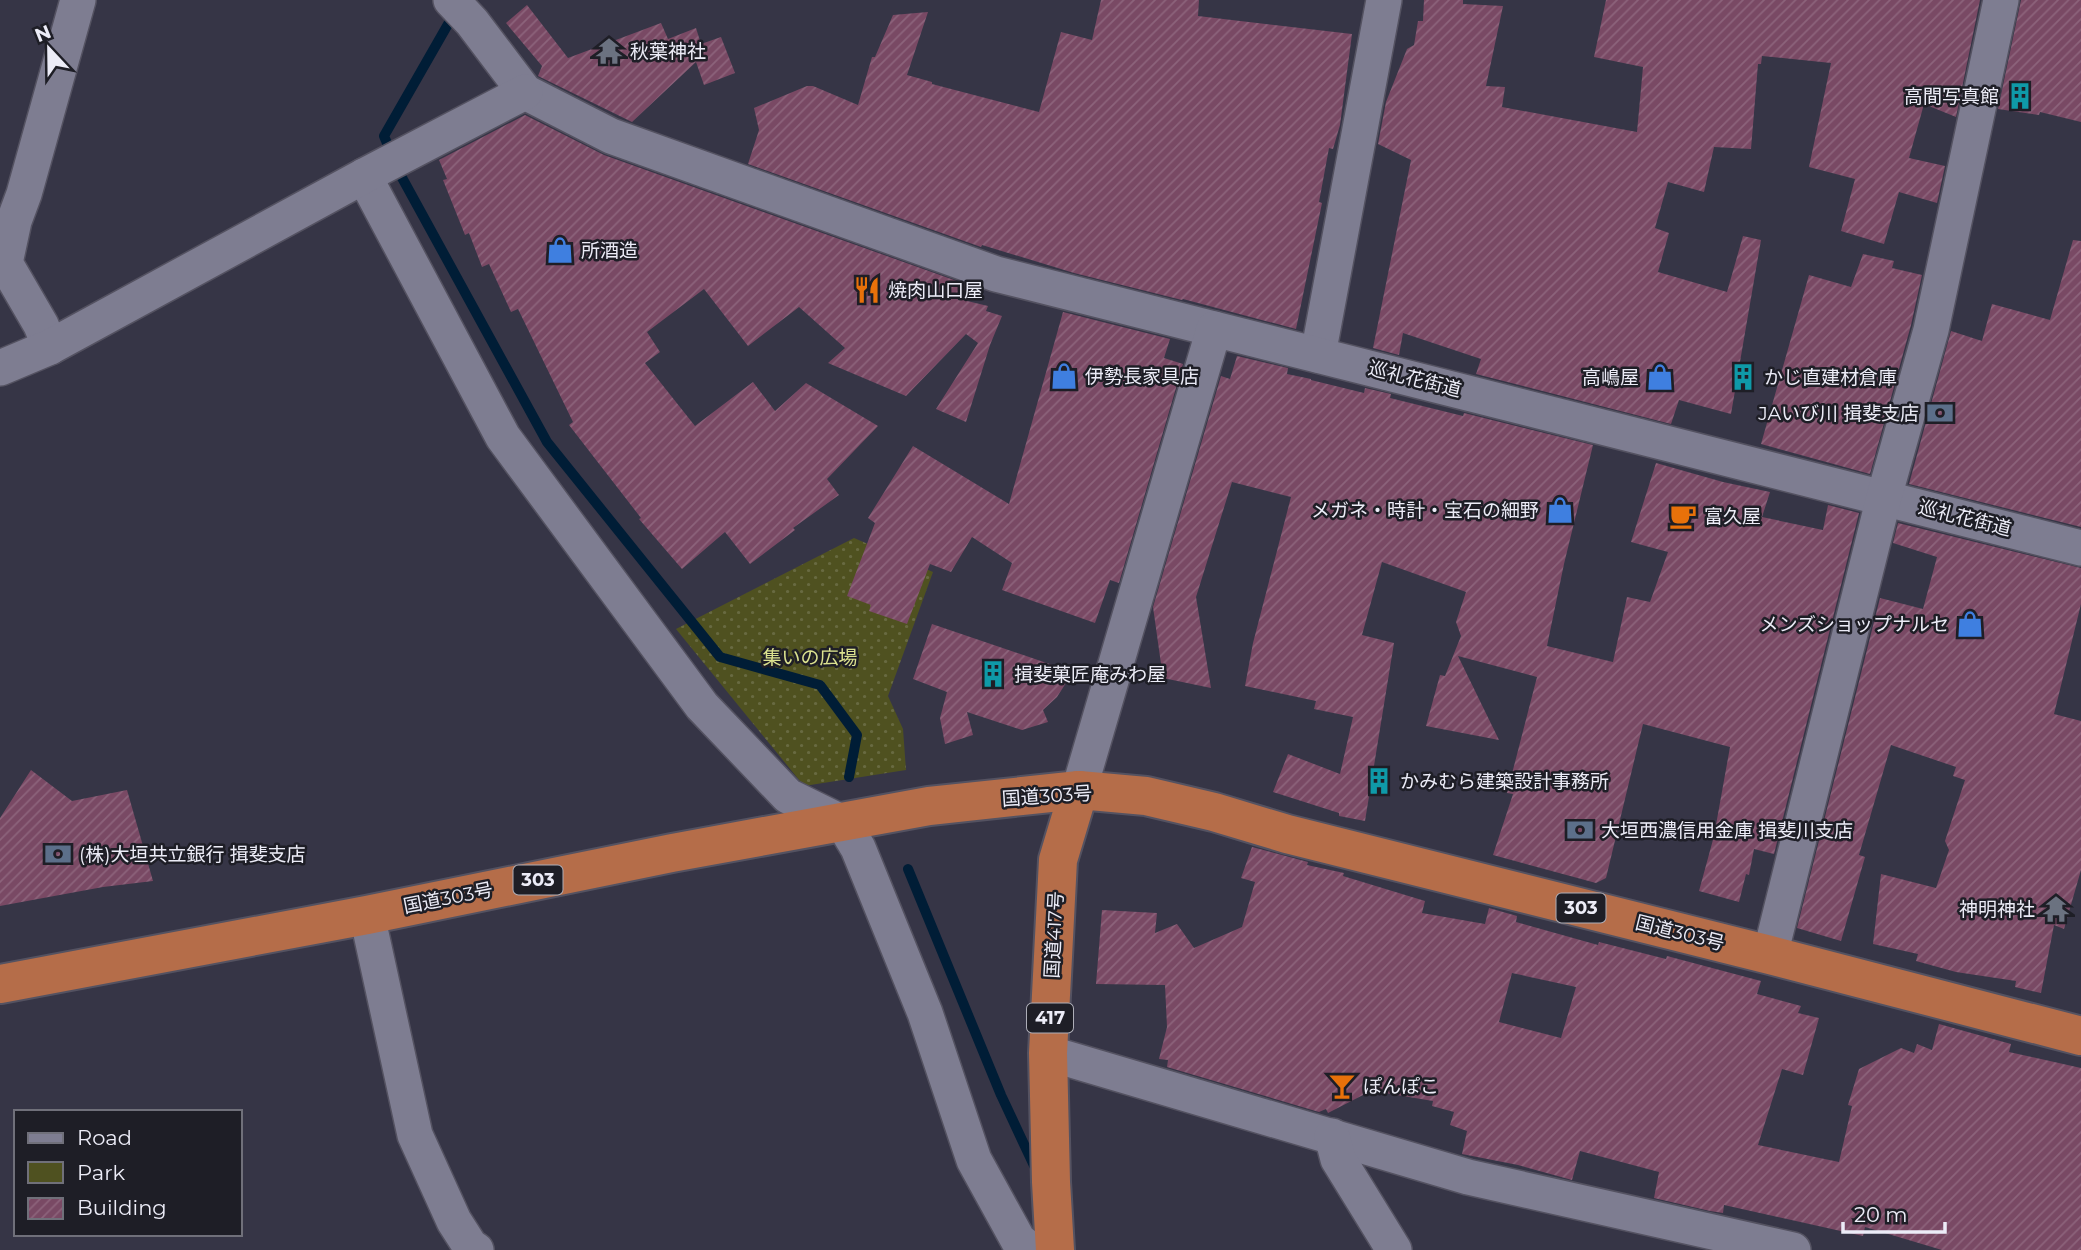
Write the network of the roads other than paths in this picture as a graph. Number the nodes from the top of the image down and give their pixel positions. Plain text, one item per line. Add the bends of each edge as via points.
1 (78, 0) edge
2 (1384, 0) edge
3 (2001, 0) edge
4 (462, 11) edge
5 (525, 93) junction
6 (369, 174) junction
7 (1214, 329) junction
8 (50, 346) junction
9 (1318, 355) junction
10 (0, 368) edge
11 (1884, 497) junction
12 (2081, 548) edge
13 (1079, 790) junction
14 (843, 823) junction
15 (367, 915) junction
16 (1770, 955) junction
17 (0, 984) edge
18 (2081, 1036) edge
19 (1048, 1053) junction
20 (1332, 1136) junction
21 (1698, 1240) edge
22 (476, 1250) edge
23 (1031, 1250) edge
24 (1055, 1250) edge
25 (1394, 1250) edge
26 (1793, 1250) edge

1 - 8 street via 5,263
2 - 9 street
3 - 11 street via 1931,330
4 - 5 street
5 - 6 street
5 - 7 street, 巡礼花街道 via 611,136 996,274
6 - 8 street
6 - 14 street via 503,437 702,706 788,796
7 - 9 street, 巡礼花街道
7 - 13 street
8 - 10 street
9 - 11 street, 巡礼花街道
11 - 12 street, 巡礼花街道
11 - 16 street
13 - 14 highway, 国道303号 / 303 via 929,806
13 - 16 highway, 国道303号 / 303 via 1146,796 1214,812
13 - 19 highway, 国道417号 / 417 via 1058,860
14 - 15 highway, 国道303号 / 303
14 - 23 street via 858,848 925,1013 974,1160 1018,1240
15 - 17 highway, 国道303号 / 303
15 - 22 street via 415,1135 454,1221
16 - 18 highway, 国道303号 / 303
19 - 20 street
19 - 24 highway, 国道417号 / 417
20 - 21 street
20 - 25 street via 1338,1159
21 - 26 street

